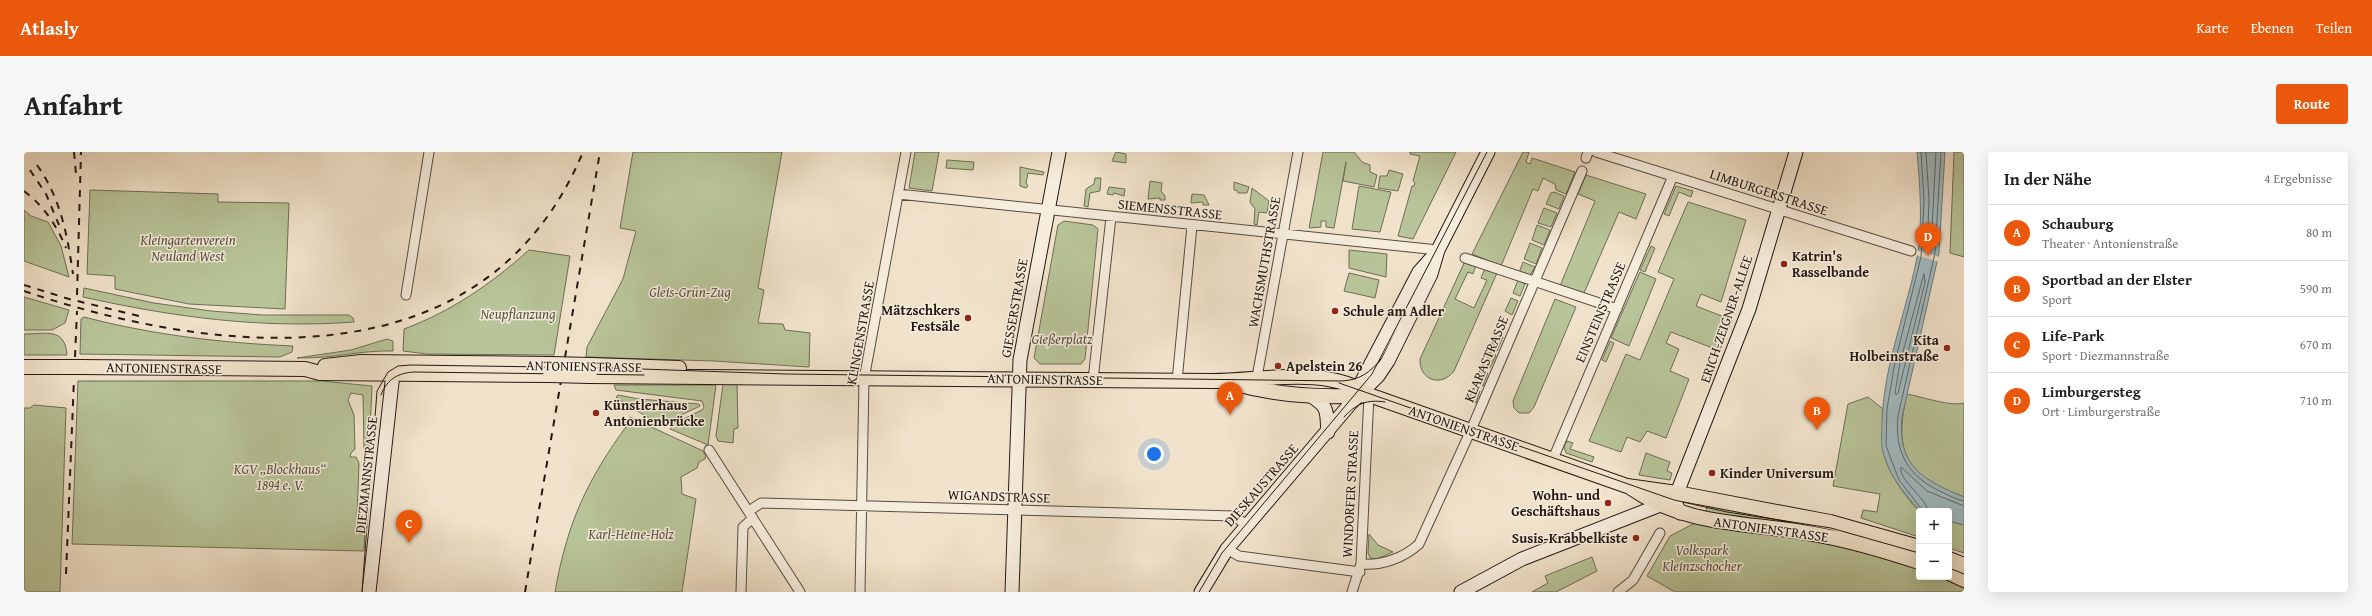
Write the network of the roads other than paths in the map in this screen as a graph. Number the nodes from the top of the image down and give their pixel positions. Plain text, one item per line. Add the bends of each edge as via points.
1 (429, 152) edge
2 (906, 152) edge
3 (1059, 152) edge
4 (1298, 152) edge
5 (1488, 152) edge
6 (1596, 152) edge
7 (1796, 152) edge
8 (1582, 170) dead end
9 (1673, 176) junction
10 (898, 194) junction
11 (1047, 209) junction
12 (1780, 210) junction
13 (1110, 217) junction
14 (1192, 226) junction
15 (1282, 235) junction
16 (1438, 250) junction
17 (1911, 251) dead end
18 (1465, 258) dead end
19 (1534, 282) junction
20 (406, 295) dead end
21 (1617, 308) junction
22 (24, 367) edge
23 (394, 368) junction
24 (864, 377) junction
25 (1257, 377) junction
26 (1018, 379) junction
27 (1093, 380) junction
28 (1177, 381) junction
29 (1226, 381) junction
30 (1361, 394) junction
31 (1311, 396) junction
32 (1471, 430) junction
33 (1328, 432) junction
34 (709, 450) dead end
35 (1553, 459) junction
36 (1627, 486) junction
37 (1677, 493) junction
38 (1660, 505) junction
39 (860, 506) junction
40 (1014, 511) junction
41 (1680, 513) junction
42 (751, 515) junction
43 (1248, 526) junction
44 (1660, 533) dead end
45 (1916, 546) edge
46 (1227, 549) junction
47 (1952, 560) edge
48 (1916, 561) edge
49 (1964, 565) edge
50 (1361, 568) junction
51 (1952, 574) edge
52 (1964, 580) edge
53 (369, 592) edge
54 (742, 592) edge
55 (800, 592) edge
56 (860, 592) edge
57 (1012, 592) edge
58 (1201, 592) edge
59 (1352, 592) edge
60 (1461, 592) edge
61 (1618, 592) edge

1 - 20 street
2 - 10 street, KLINGENSTRASSE
3 - 11 street, GIESSERSTRASSE
4 - 15 street, WACHSMUTHSTRASSE
5 - 16 street
6 - 9 street, LIMBURGERSTRASSE
7 - 12 street, ERICH-ZEIGNER-ALLEE
8 - 19 street, KLARASTRASSE
9 - 12 street, LIMBURGERSTRASSE
9 - 21 street, EINSTEINSTRASSE
10 - 11 street, SIEMENSSTRASSE
10 - 24 street, KLINGENSTRASSE
11 - 13 street, SIEMENSSTRASSE
11 - 26 street, GIESSERSTRASSE
12 - 17 street, LIMBURGERSTRASSE
12 - 37 street, ERICH-ZEIGNER-ALLEE via 1749,309
13 - 14 street, SIEMENSSTRASSE
13 - 27 street
14 - 15 street, SIEMENSSTRASSE
14 - 28 street
15 - 16 street, SIEMENSSTRASSE
15 - 25 street, WACHSMUTHSTRASSE
16 - 30 street via 1419,272 1375,355
16 - 30 street via 1431,274 1388,361
18 - 19 street
19 - 21 street
19 - 32 street, KLARASTRASSE
21 - 35 street, EINSTEINSTRASSE
22 - 23 main road, ANTONIENSTRASSE, bridge via 305,370 320,373
23 - 24 main road, ANTONIENSTRASSE, bridge
23 - 53 street, DIEZMANNSTRASSE
24 - 26 main road, ANTONIENSTRASSE
24 - 39 street, KLINGENSTRASSE
25 - 29 main road, ANTONIENSTRASSE
25 - 30 main road, ANTONIENSTRASSE via 1333,380
26 - 27 main road, ANTONIENSTRASSE
26 - 40 street, GIESSERSTRASSE
27 - 28 main road, ANTONIENSTRASSE
28 - 29 main road, ANTONIENSTRASSE
29 - 31 main road, ANTONIENSTRASSE via 1269,392
30 - 31 main road, ANTONIENSTRASSE
30 - 32 main road, ANTONIENSTRASSE
30 - 33 street, DIESKAUSTRASSE
30 - 50 street, WINDORFER STRASSE
31 - 33 street via 1322,402 1326,410
32 - 35 main road, ANTONIENSTRASSE
32 - 50 street, KLARASTRASSE via 1419,544 1413,550 1380,564
33 - 43 street, DIESKAUSTRASSE
34 - 42 street
35 - 36 main road, ANTONIENSTRASSE
36 - 37 main road, ANTONIENSTRASSE
36 - 38 main road, ANTONIENSTRASSE
37 - 38 street via 1672,499
37 - 41 street via 1676,504
37 - 45 main road, ANTONIENSTRASSE via 1844,525
38 - 41 main road, ANTONIENSTRASSE
38 - 60 street via 1522,559
39 - 40 street, WIGANDSTRASSE
39 - 42 street, WIGANDSTRASSE via 761,503
39 - 56 street, KLINGENSTRASSE
40 - 43 street, WIGANDSTRASSE via 1234,516
40 - 57 street, GIESSERSTRASSE
41 - 48 main road, ANTONIENSTRASSE via 1716,522 1808,533
42 - 54 street via 743,527
42 - 55 street
43 - 46 street, DIESKAUSTRASSE
44 - 61 street via 1633,580
46 - 50 street, KLARASTRASSE via 1239,556
46 - 58 street, DIESKAUSTRASSE
47 - 49 main road
50 - 59 street, WINDORFER STRASSE
51 - 52 main road

